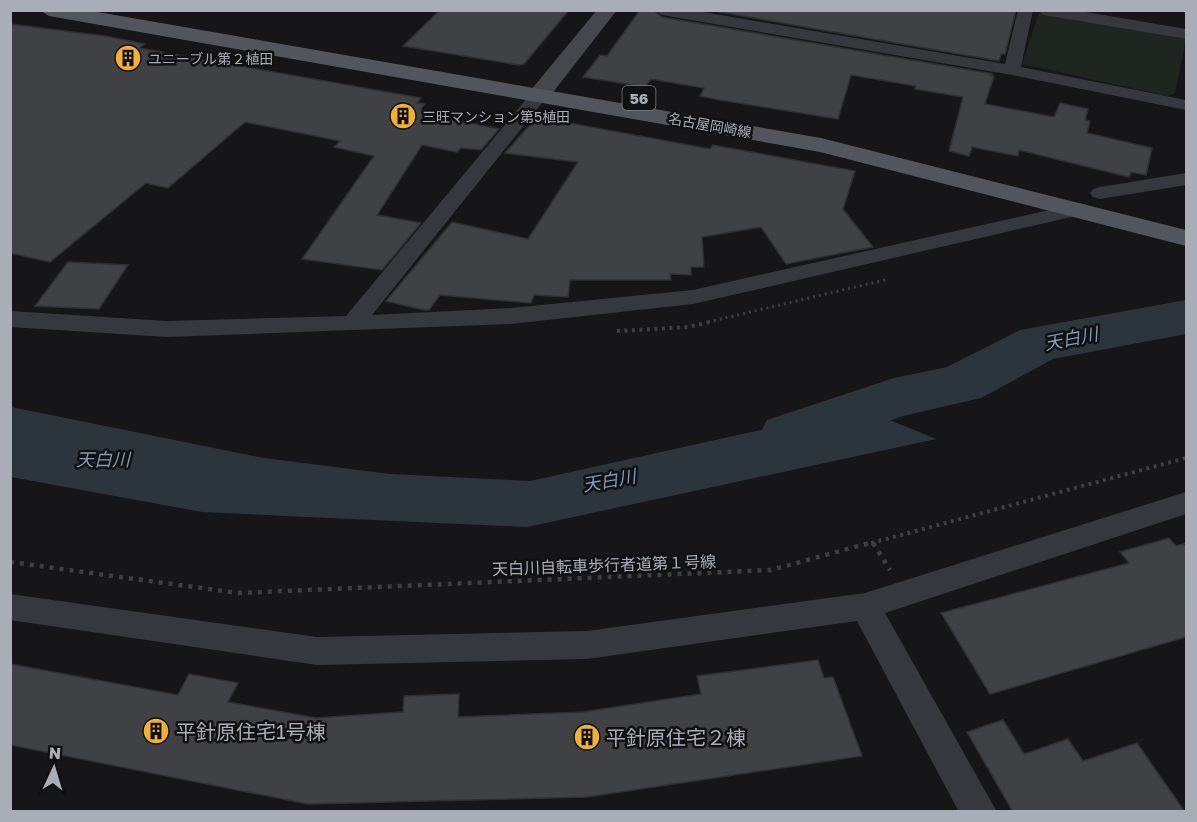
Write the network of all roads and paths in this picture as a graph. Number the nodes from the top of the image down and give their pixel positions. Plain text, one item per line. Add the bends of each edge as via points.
1 (49, 10) edge
2 (129, 10) edge
3 (608, 10) edge
4 (662, 10) edge
5 (776, 10) edge
6 (1026, 10) edge
7 (1044, 10) edge
8 (769, 28) junction
9 (1186, 34) edge
10 (1012, 70) junction
11 (544, 88) junction
12 (1186, 105) edge
13 (1186, 179) edge
14 (1100, 194) junction
15 (1080, 209) junction
16 (1135, 213) junction
17 (1186, 215) edge
18 (1186, 238) edge
19 (10, 319) edge
20 (352, 324) junction
21 (1186, 458) edge
22 (1186, 503) edge
23 (10, 562) edge
24 (865, 606) junction
25 (10, 608) edge
26 (979, 812) edge

1 - 11 main road, 名古屋岡崎線 / 56
2 - 11 main road, 名古屋岡崎線 / 56
3 - 11 street
4 - 8 street
5 - 8 street
6 - 10 street
7 - 9 street
8 - 10 street
10 - 12 street
11 - 14 main road, 名古屋岡崎線 / 56 via 829,131
11 - 15 main road, 名古屋岡崎線 / 56 via 821,145
11 - 20 street
13 - 14 street
14 - 16 main road, 名古屋岡崎線 / 56
15 - 16 main road, 名古屋岡崎線 / 56
15 - 20 street via 693,297 511,316
16 - 17 main road, 名古屋岡崎線 / 56
16 - 18 main road, 名古屋岡崎線 / 56
19 - 20 street via 167,329
21 - 23 path, 天白川自転車歩行者道第１号線 via 771,570 238,592
22 - 24 street
24 - 25 street via 587,645 317,651
24 - 26 street

